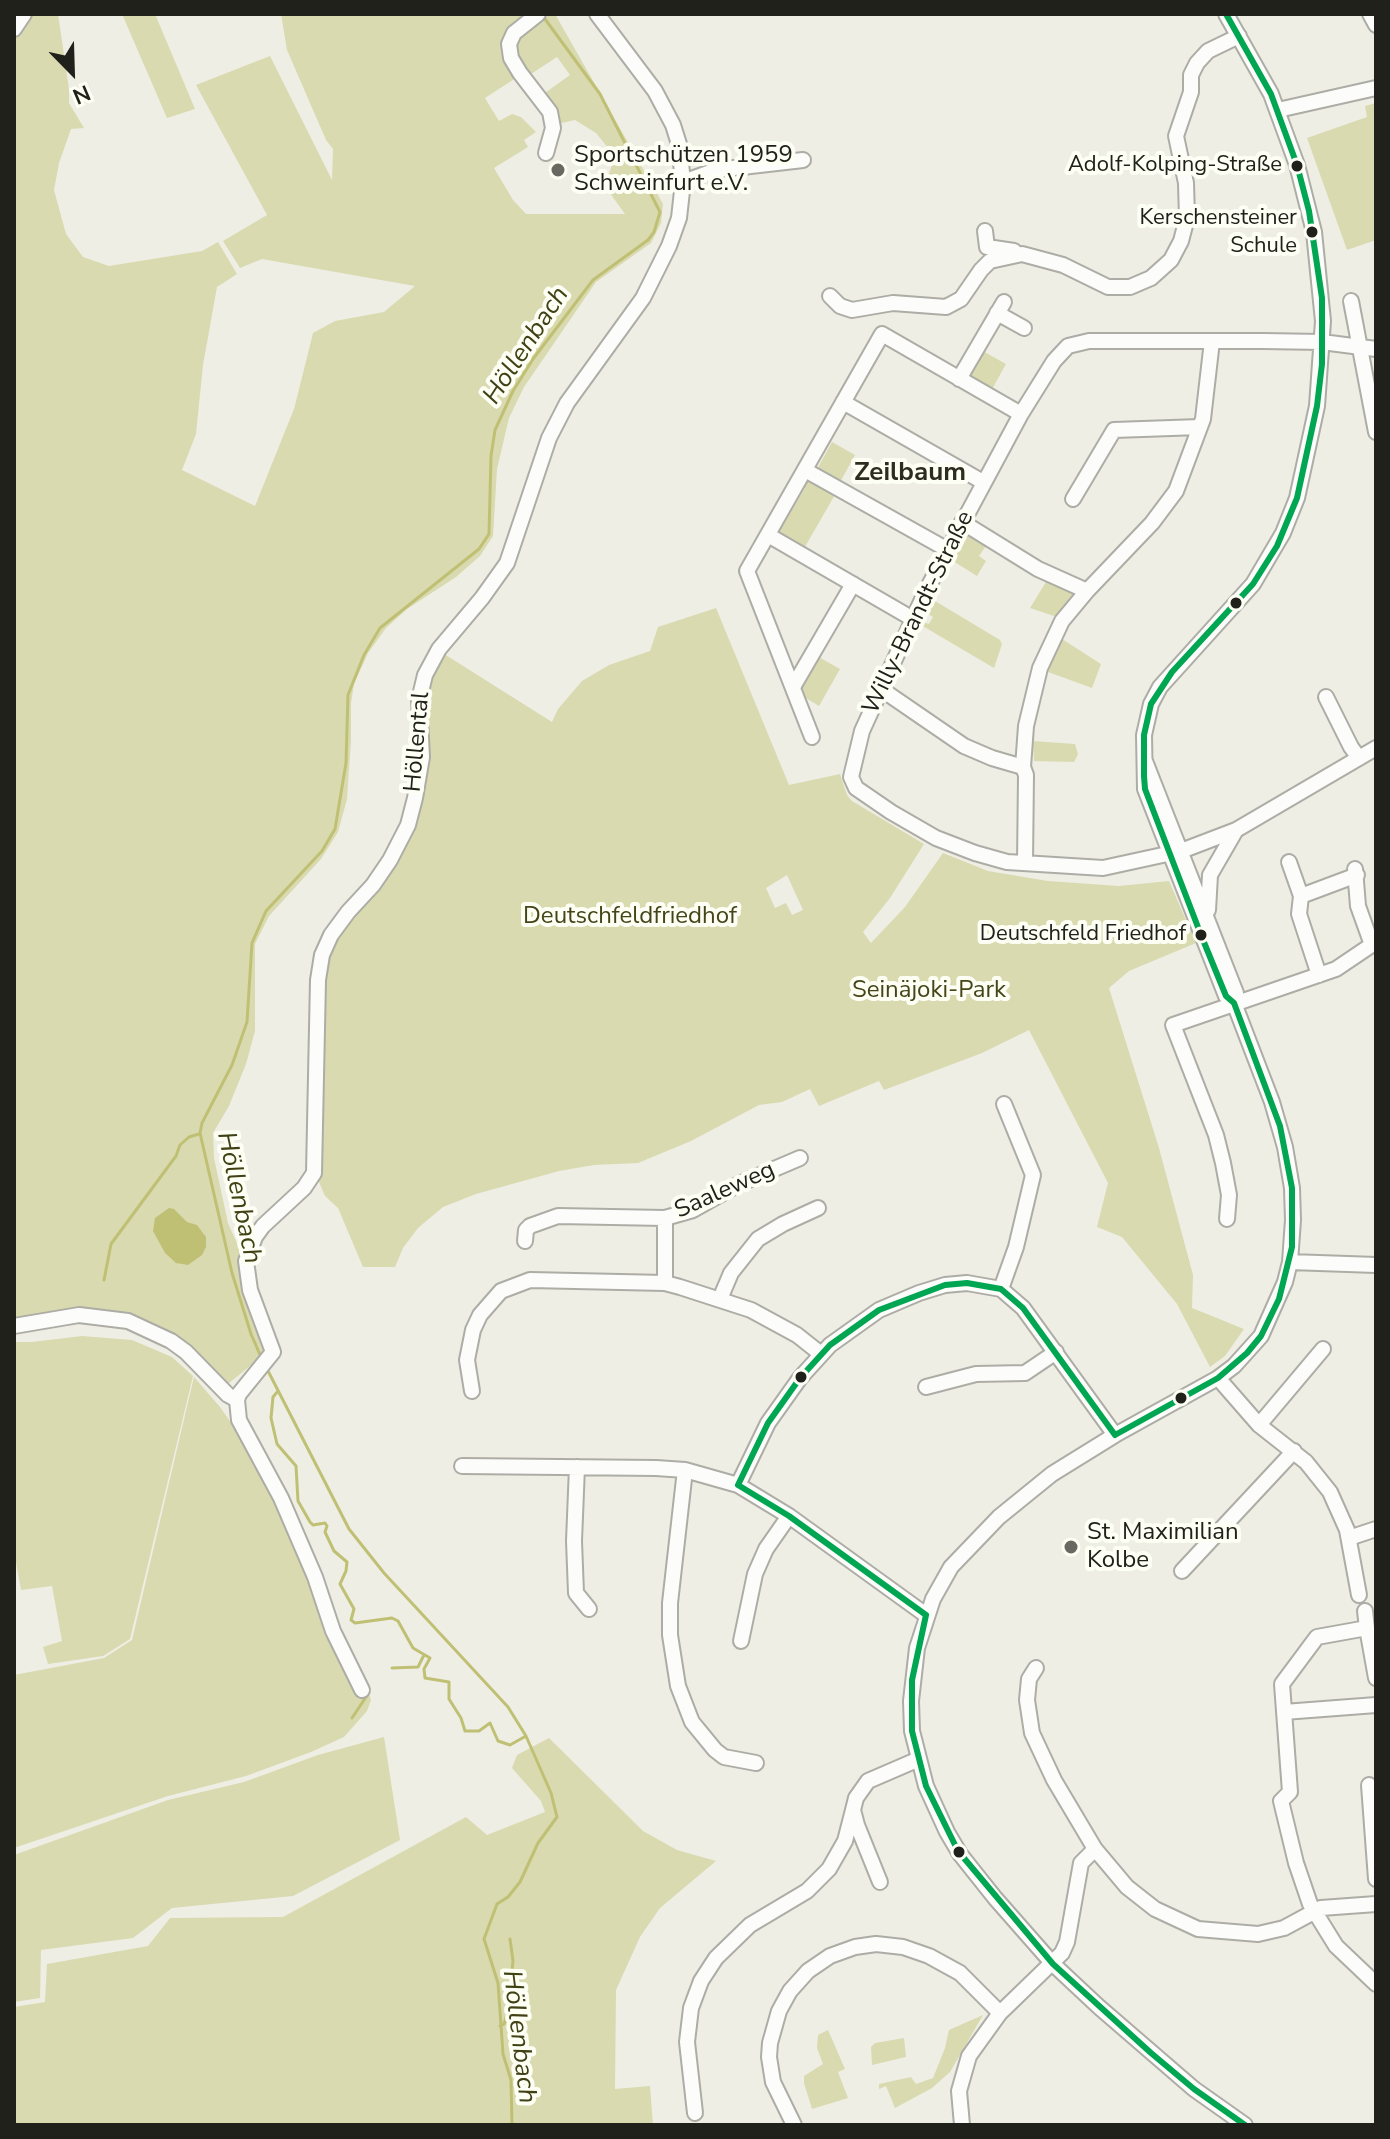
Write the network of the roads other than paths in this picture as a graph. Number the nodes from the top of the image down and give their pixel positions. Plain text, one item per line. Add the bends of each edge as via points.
1 (24, 14) edge
2 (597, 14) edge
3 (1226, 14) edge
4 (1370, 14) edge
5 (536, 16) edge
6 (1376, 25) edge
7 (14, 29) edge
8 (1239, 36) junction
9 (1376, 88) edge
10 (1278, 110) junction
11 (546, 153) dead end
12 (803, 160) dead end
13 (683, 182) junction
14 (985, 231) dead end
15 (1022, 254) junction
16 (830, 296) dead end
17 (1351, 301) dead end
18 (1024, 328) dead end
19 (1212, 341) junction
20 (1322, 342) junction
21 (1360, 347) junction
22 (1376, 349) edge
23 (959, 379) junction
24 (843, 402) junction
25 (1021, 414) junction
26 (1200, 427) junction
27 (1376, 432) edge
28 (805, 470) junction
29 (983, 482) junction
30 (1073, 499) dead end
31 (962, 522) junction
32 (768, 535) junction
33 (948, 550) junction
34 (853, 584) junction
35 (1087, 591) junction
36 (913, 619) junction
37 (793, 687) junction
38 (881, 689) junction
39 (1326, 697) dead end
40 (812, 737) dead end
41 (1376, 748) edge
42 (1359, 758) junction
43 (1023, 767) junction
44 (1236, 830) junction
45 (1176, 852) junction
46 (1289, 862) dead end
47 (1025, 863) junction
48 (1301, 896) junction
49 (1209, 923) junction
50 (1374, 943) edge
51 (1319, 975) junction
52 (1234, 1003) junction
53 (1167, 1010) dead end
54 (1173, 1025) junction
55 (1004, 1104) dead end
56 (800, 1158) dead end
57 (818, 1208) dead end
58 (665, 1218) junction
59 (1227, 1219) dead end
60 (525, 1241) dead end
61 (1290, 1262) junction
62 (1376, 1265) edge
63 (665, 1283) junction
64 (1001, 1289) junction
65 (720, 1299) junction
66 (14, 1326) edge
67 (1323, 1349) dead end
68 (1056, 1352) junction
69 (821, 1354) junction
70 (1218, 1378) junction
71 (926, 1387) dead end
72 (472, 1391) dead end
73 (237, 1400) junction
74 (1259, 1425) junction
75 (1115, 1435) junction
76 (1294, 1451) junction
77 (462, 1466) dead end
78 (577, 1467) junction
79 (685, 1470) junction
80 (738, 1485) junction
81 (789, 1516) junction
82 (1376, 1529) edge
83 (1349, 1538) junction
84 (1182, 1571) dead end
85 (1359, 1595) dead end
86 (589, 1609) dead end
87 (1365, 1611) dead end
88 (926, 1615) junction
89 (1367, 1628) junction
90 (741, 1641) dead end
91 (1036, 1668) dead end
92 (1376, 1678) edge
93 (362, 1690) dead end
94 (1376, 1705) edge
95 (1284, 1712) junction
96 (919, 1759) junction
97 (756, 1763) dead end
98 (1369, 1785) dead end
99 (853, 1810) junction
100 (1095, 1849) junction
101 (1376, 1879) edge
102 (880, 1882) dead end
103 (1376, 1904) edge
104 (1314, 1910) junction
105 (1053, 1964) junction
106 (1376, 1984) edge
107 (1000, 2013) junction
108 (695, 2113) dead end
109 (794, 2125) edge
110 (962, 2125) edge
111 (1245, 2125) edge

1 - 7 street
2 - 13 street, Höllental via 667,110 679,144
3 - 8 street
4 - 6 street
5 - 11 street via 514,33 509,44 520,73 550,112 553,128
8 - 10 street
8 - 15 street via 1208,51 1191,75 1191,92 1176,136 1187,218 1165,267 1140,284 1117,288
9 - 10 street
10 - 20 street via 1314,232
12 - 13 street via 716,170
13 - 73 street, Höllental via 679,218 658,271 567,403 549,438 507,563 439,649 425,675 419,700 422,757 408,825 390,860 331,935 322,955 314,1173 263,1226 247,1253 250,1290 273,1352
14 - 15 street via 987,247
15 - 16 street via 990,261 961,299 946,307 893,303 852,310
17 - 21 street
18 - 23 street via 1000,308
19 - 20 street, Willy-Brandt-Straße
19 - 25 street, Willy-Brandt-Straße via 1089,341 1068,346
19 - 26 street
20 - 21 street, Willy-Brandt-Straße
20 - 45 street via 1317,406 1287,524 1253,584 1160,687 1151,704 1145,761
21 - 22 street, Willy-Brandt-Straße
21 - 27 street
23 - 24 street via 882,334
23 - 25 street
24 - 28 street
24 - 29 street
25 - 29 street, Willy-Brandt-Straße
26 - 30 street via 1114,430
26 - 35 street via 1176,491
28 - 32 street
28 - 33 street
29 - 31 street, Willy-Brandt-Straße
31 - 33 street, Willy-Brandt-Straße
31 - 35 street via 1038,569
32 - 34 street
32 - 37 street via 747,571
33 - 36 street, Willy-Brandt-Straße
34 - 36 street
34 - 37 street
35 - 43 street via 1062,621 1040,668
36 - 38 street, Willy-Brandt-Straße
37 - 40 street
38 - 43 street via 964,746
38 - 47 street, Willy-Brandt-Straße via 862,731 851,777 856,788 936,838 990,858
39 - 42 street
41 - 42 street
42 - 44 street
43 - 47 street
44 - 45 street
44 - 49 street via 1210,875
45 - 47 street via 1103,868
45 - 49 street
45 - 52 street via 1226,996
46 - 48 street
48 - 50 street via 1356,872 1358,906
48 - 51 street via 1299,914
49 - 52 street via 1236,993
50 - 51 street
51 - 52 street
52 - 54 street
52 - 61 street via 1288,1160
53 - 54 street
54 - 59 street via 1216,1135 1229,1195
55 - 64 street via 1033,1175
56 - 58 street, Saaleweg via 693,1210
57 - 65 street via 758,1239 731,1273
58 - 60 street via 558,1216 530,1226
58 - 63 street, Saaleweg
61 - 62 street
61 - 70 street via 1261,1336
63 - 65 street
63 - 72 street via 530,1280 509,1286 487,1304 473,1330 467,1360
64 - 68 street via 1034,1320
64 - 69 street via 957,1284 919,1293 866,1317
65 - 69 street via 768,1318
66 - 73 street via 79,1315 135,1324 186,1352
67 - 74 street
68 - 71 street via 1025,1373 976,1374
68 - 75 street
69 - 80 street via 768,1423
70 - 74 street
70 - 75 street
73 - 93 street via 245,1435 281,1498
74 - 76 street
75 - 88 street via 1035,1487 982,1532 951,1567
76 - 83 street via 1330,1492
76 - 84 street
77 - 78 street
78 - 79 street
78 - 86 street via 576,1593
79 - 80 street
79 - 97 street via 670,1603 678,1686 692,1722 715,1750
80 - 81 street
81 - 88 street
81 - 90 street via 755,1574
82 - 83 street
83 - 85 street
87 - 89 street
88 - 96 street via 911,1701
89 - 92 street
89 - 95 street via 1317,1637 1282,1684
91 - 100 street via 1027,1700 1032,1733
94 - 95 street
95 - 104 street via 1290,1792 1281,1801
96 - 99 street via 868,1781
96 - 105 street via 935,1807 960,1854
98 - 101 street
99 - 102 street
99 - 108 street via 845,1841 829,1869 807,1891 739,1935 701,1981 687,2042
100 - 104 street via 1155,1909 1198,1929 1258,1934 1284,1928
100 - 105 street via 1081,1863 1067,1942
103 - 104 street
104 - 106 street via 1336,1946
105 - 107 street
105 - 111 street via 1151,2053
107 - 109 street via 960,1973 903,1947 876,1944 830,1956 790,1991 774,2023 769,2057 773,2082
107 - 110 street via 969,2056 959,2091

